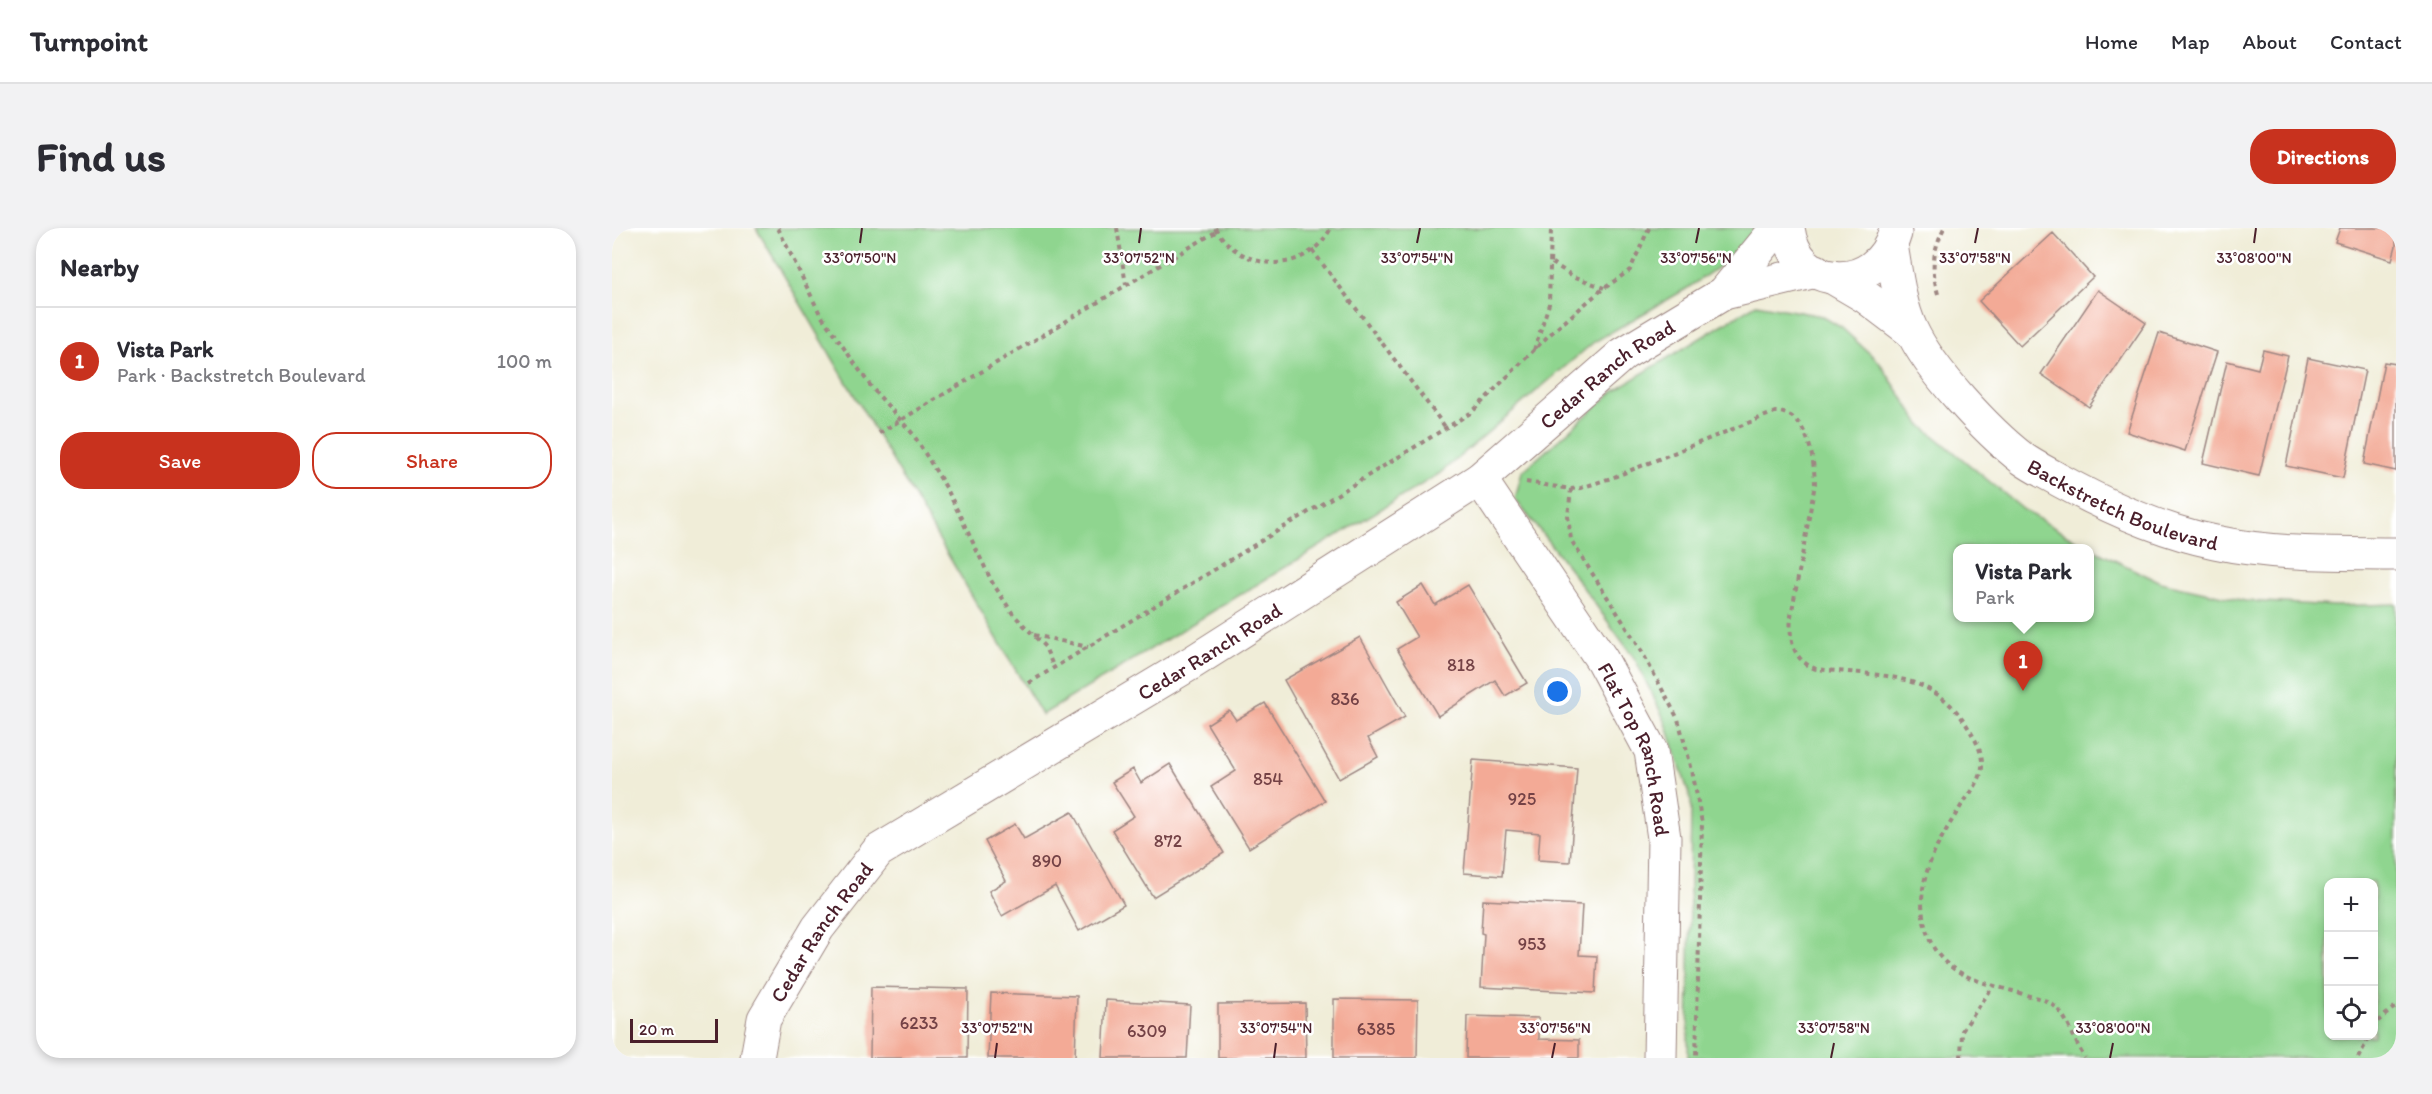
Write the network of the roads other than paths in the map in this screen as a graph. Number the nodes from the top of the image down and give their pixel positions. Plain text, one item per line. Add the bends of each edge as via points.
1 (1777, 228) edge
2 (1788, 228) edge
3 (1895, 234) edge
4 (1824, 274) junction
5 (1724, 293) junction
6 (1911, 331) junction
7 (1480, 479) junction
8 (2396, 554) edge
9 (757, 1058) edge
10 (1660, 1058) edge

1 - 5 street, Cedar Ranch Road
2 - 4 street, Backstretch Boulevard via 1799,257
3 - 4 street, Cedar Ranch Road via 1886,256 1867,271 1844,278
3 - 6 street, Backstretch Boulevard via 1903,309
4 - 5 street, Cedar Ranch Road
4 - 6 street, Backstretch Boulevard via 1866,297
5 - 7 street, Cedar Ranch Road via 1623,354
6 - 8 street, Backstretch Boulevard via 1967,405 2024,460 2146,523 2214,542 2279,552
7 - 9 street, Cedar Ranch Road via 1193,662 878,851 818,928 764,1019
7 - 10 street, Flat Top Ranch Road via 1602,660 1651,750 1664,838

